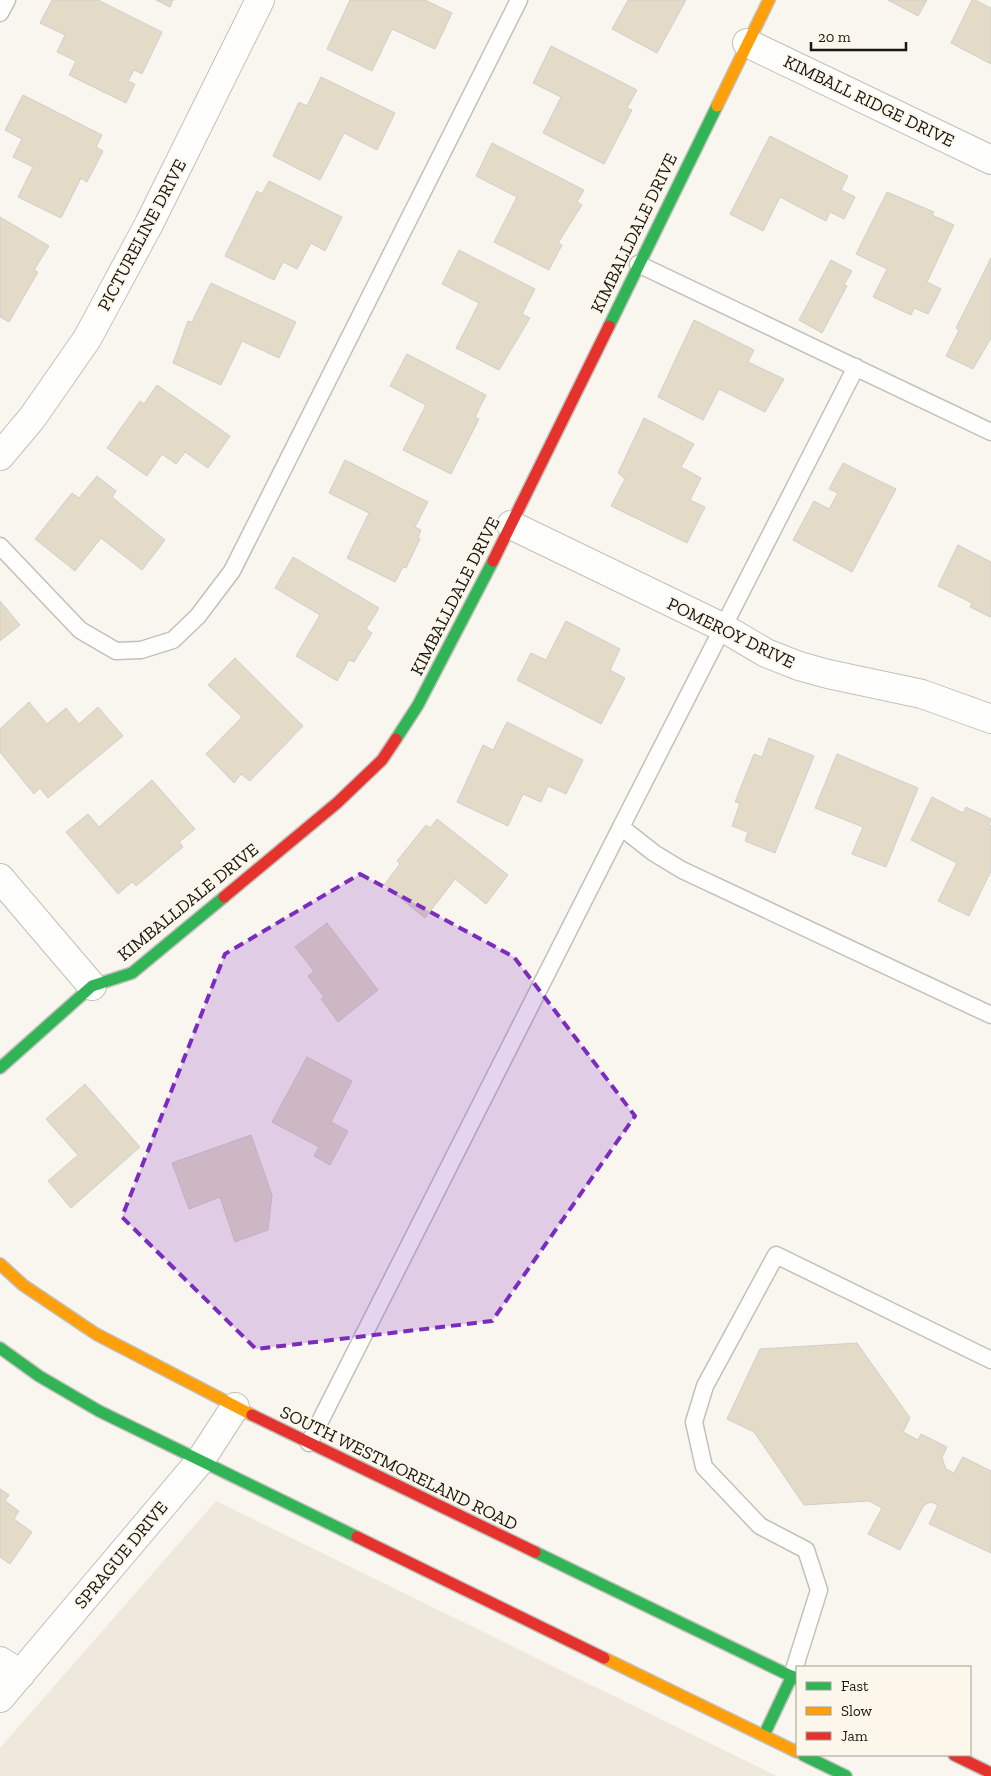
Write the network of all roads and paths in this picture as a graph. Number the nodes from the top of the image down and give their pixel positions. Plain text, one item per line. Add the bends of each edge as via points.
1 (7, 0) edge
2 (260, 0) edge
3 (519, 0) edge
4 (769, 0) edge
5 (0, 13) edge
6 (747, 43) junction
7 (991, 160) edge
8 (638, 264) junction
9 (856, 367) junction
10 (991, 432) edge
11 (0, 456) edge
12 (511, 525) junction
13 (0, 546) edge
14 (722, 627) junction
15 (991, 719) edge
16 (621, 827) junction
17 (0, 878) edge
18 (92, 986) junction
19 (991, 1015) edge
20 (0, 1068) edge
21 (0, 1264) edge
22 (0, 1348) edge
23 (991, 1360) edge
24 (235, 1407) junction
25 (309, 1443) junction
26 (200, 1461) junction
27 (797, 1666) edge
28 (10, 1667) edge
29 (794, 1678) edge
30 (0, 1698) edge
31 (764, 1736) junction
32 (796, 1752) edge
33 (805, 1756) edge
34 (956, 1756) edge
35 (991, 1773) edge
36 (846, 1776) edge

1 - 5 lane
2 - 11 street, PICTURELINE DRIVE via 149,224 87,339 32,418
3 - 13 lane via 232,571 198,616 173,640 142,650 116,651 80,630
4 - 6 main road, KIMBALLDALE DRIVE
6 - 7 street, KIMBALL RIDGE DRIVE
6 - 8 main road, KIMBALLDALE DRIVE
8 - 9 lane
8 - 12 main road, KIMBALLDALE DRIVE
9 - 10 lane
9 - 14 lane
12 - 14 street, POMEROY DRIVE
12 - 18 main road, KIMBALLDALE DRIVE via 418,705 382,760 337,804 132,974
14 - 15 street, POMEROY DRIVE via 766,653 799,666 922,694
14 - 16 lane
16 - 19 lane via 682,870
16 - 25 lane
17 - 18 street
18 - 20 main road, KIMBALLDALE DRIVE
21 - 24 main road, SOUTH WESTMORELAND ROAD via 23,1285 96,1334
22 - 26 main road via 39,1376 99,1411
23 - 27 lane via 776,1255 705,1386 694,1422 704,1467 760,1526 806,1550 818,1590
24 - 25 main road, SOUTH WESTMORELAND ROAD
24 - 26 street, SPRAGUE DRIVE
25 - 29 main road, SOUTH WESTMORELAND ROAD
26 - 28 street, SPRAGUE DRIVE
26 - 31 main road
28 - 30 street, SPRAGUE DRIVE
29 - 31 main road
31 - 32 main road
33 - 36 main road
34 - 35 main road

